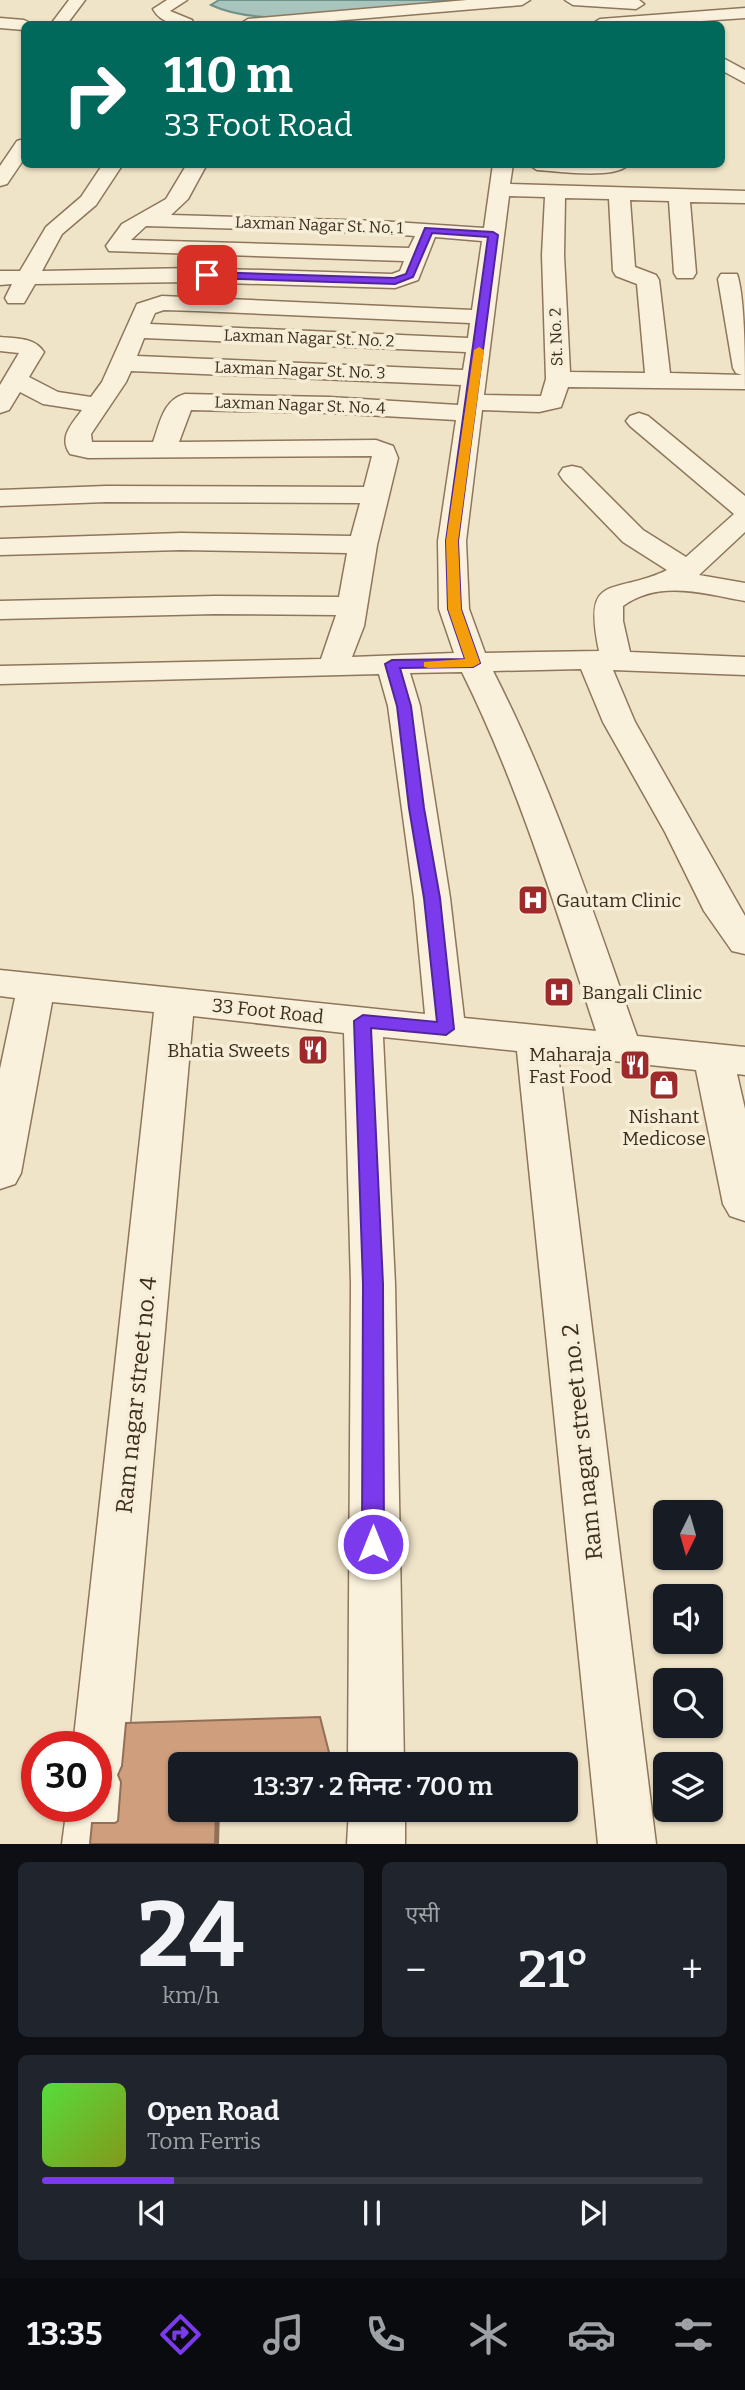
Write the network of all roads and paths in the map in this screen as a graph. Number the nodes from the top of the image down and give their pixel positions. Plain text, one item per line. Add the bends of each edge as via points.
1 (76, 0) edge
2 (180, 0) edge
3 (521, 0) edge
4 (573, 0) edge
5 (745, 13) edge
6 (534, 16) dead end
7 (61, 21) edge
8 (179, 21) edge
9 (282, 21) edge
10 (662, 21) edge
11 (0, 23) edge
12 (21, 24) edge
13 (725, 56) edge
14 (744, 78) edge
15 (21, 149) edge
16 (110, 168) edge
17 (195, 168) edge
18 (503, 168) edge
19 (0, 180) edge
20 (500, 190) junction
21 (555, 191) junction
22 (619, 192) junction
23 (679, 194) junction
24 (745, 197) edge
25 (144, 219) junction
26 (428, 230) junction
27 (493, 235) junction
28 (117, 246) junction
29 (417, 255) junction
30 (685, 273) dead end
31 (103, 276) junction
32 (0, 278) edge
33 (26, 279) junction
34 (729, 279) dead end
35 (0, 303) edge
36 (484, 317) junction
37 (142, 320) junction
38 (0, 344) edge
39 (480, 346) junction
40 (124, 363) junction
41 (558, 379) junction
42 (658, 379) junction
43 (16, 380) junction
44 (743, 380) edge
45 (472, 397) junction
46 (0, 405) edge
47 (97, 405) junction
48 (639, 421) dead end
49 (163, 450) junction
50 (572, 474) dead end
51 (238, 493) junction
52 (375, 495) junction
53 (0, 498) edge
54 (743, 519) edge
55 (223, 541) junction
56 (363, 545) junction
57 (0, 547) edge
58 (680, 575) junction
59 (745, 592) edge
60 (353, 606) junction
61 (0, 610) edge
62 (605, 660) junction
63 (473, 663) junction
64 (392, 664) junction
65 (745, 666) edge
66 (333, 668) junction
67 (0, 675) edge
68 (745, 942) edge
69 (18, 985) edge
70 (175, 1001) junction
71 (363, 1021) junction
72 (446, 1029) junction
73 (536, 1040) junction
74 (621, 1047) junction
75 (730, 1060) edge
76 (0, 1172) edge
77 (745, 1204) edge
78 (102, 1731) edge
79 (376, 1752) edge
80 (93, 1822) edge
81 (377, 1822) edge
82 (91, 1844) edge
83 (376, 1844) edge
84 (627, 1844) edge

1 - 7 street
2 - 8 street via 162,9
3 - 6 street
3 - 9 street
4 - 10 street via 649,5
5 - 10 street
11 - 12 street
13 - 14 street
15 - 19 street
16 - 33 street via 89,201 53,231
17 - 25 street via 174,203
18 - 20 street
20 - 21 street
20 - 27 street
21 - 22 street
21 - 41 street, St. No. 2 via 552,255
22 - 23 street
22 - 42 street via 624,271 648,280
23 - 24 street
23 - 30 street
25 - 26 street, Laxman Nagar St. No. 1
25 - 28 street via 124,230
26 - 27 street, Laxman Nagar St. No. 1
26 - 29 street
27 - 36 street
28 - 29 street
28 - 31 street
29 - 31 street via 410,275 395,281
31 - 33 street
32 - 33 street
33 - 35 street via 17,298
34 - 44 street
36 - 37 street via 162,303
36 - 39 street
37 - 39 street, Laxman Nagar St. No. 2
37 - 40 street
38 - 43 street via 27,347 32,352
39 - 45 street
40 - 45 street, Laxman Nagar St. No. 3
40 - 47 street
41 - 42 street
41 - 45 street, St. No. 2 via 555,397 546,404
42 - 44 street
43 - 46 street
43 - 47 street via 52,399
45 - 49 street, Laxman Nagar St. No. 4 via 185,401 177,409
45 - 63 street via 452,541 454,609
47 - 49 street via 78,434 79,448
48 - 54 street
49 - 52 street via 376,448 385,458
50 - 58 street via 633,536
51 - 52 street
51 - 53 street
51 - 55 street
52 - 56 street
54 - 58 street
55 - 56 street
55 - 57 street
56 - 60 street
58 - 59 street
58 - 62 street via 611,600
60 - 61 street
60 - 66 street
62 - 63 street
62 - 65 street
62 - 68 street via 618,722 722,911
63 - 64 street
63 - 74 street via 535,797
64 - 66 street
64 - 72 street via 404,706
66 - 67 street
69 - 70 street, 33 Foot Road
69 - 76 street
70 - 71 street, 33 Foot Road
70 - 78 street, Ram nagar street no. 4
71 - 72 street, 33 Foot Road
71 - 79 street via 373,1284
72 - 73 street, 33 Foot Road
73 - 74 street, 33 Foot Road
73 - 84 street, Ram nagar street no. 2
74 - 75 street, 33 Foot Road
75 - 77 street
80 - 82 street
81 - 83 street

